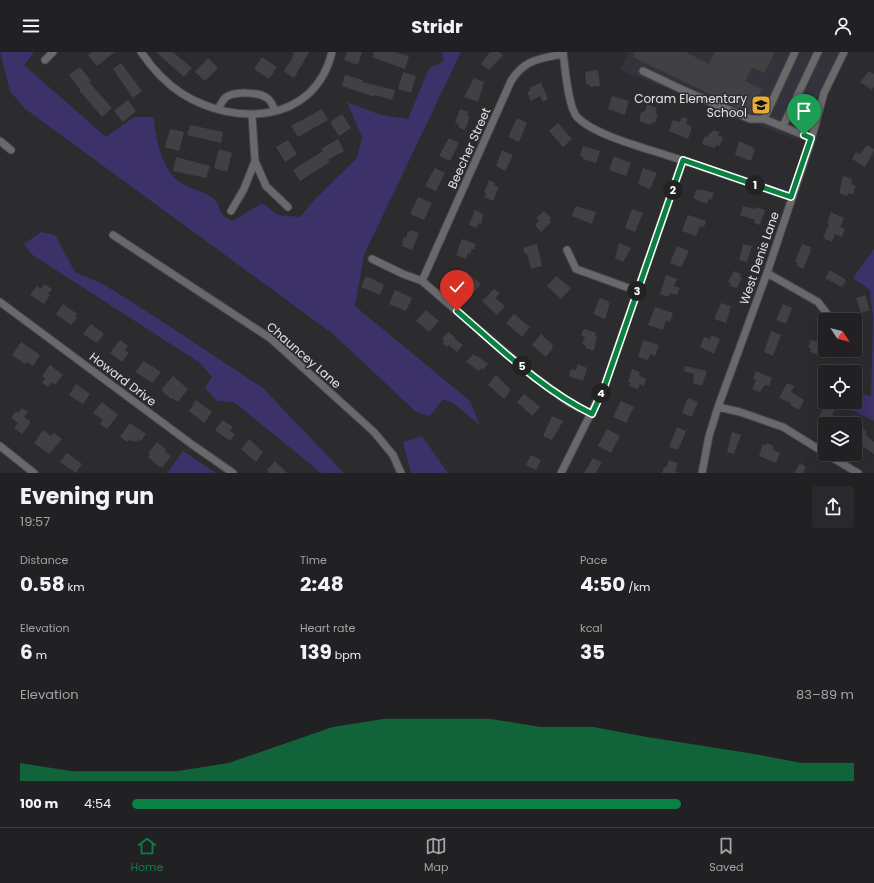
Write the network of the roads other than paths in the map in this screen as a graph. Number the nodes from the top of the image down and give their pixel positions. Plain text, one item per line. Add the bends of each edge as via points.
1 (53, 52) edge
2 (141, 52) edge
3 (332, 52) edge
4 (795, 52) edge
5 (818, 52) edge
6 (844, 52) edge
7 (563, 53) edge
8 (45, 60) dead end
9 (643, 71) dead end
10 (218, 109) junction
11 (275, 111) junction
12 (252, 115) junction
13 (764, 120) junction
14 (783, 126) junction
15 (811, 138) junction
16 (0, 141) edge
17 (11, 150) dead end
18 (683, 160) junction
19 (255, 161) junction
20 (791, 197) junction
21 (288, 207) dead end
22 (231, 211) dead end
23 (113, 235) dead end
24 (567, 250) dead end
25 (372, 259) dead end
26 (766, 273) junction
27 (422, 281) junction
28 (637, 291) junction
29 (0, 302) edge
30 (827, 313) edge
31 (718, 407) junction
32 (592, 414) junction
33 (0, 446) edge
34 (818, 449) edge
35 (838, 461) edge
36 (34, 473) edge
37 (233, 473) edge
38 (401, 473) edge
39 (561, 473) edge
40 (702, 473) edge
41 (858, 473) edge

1 - 8 street
2 - 10 street via 152,69 172,87 194,101
3 - 11 street via 326,71 318,84 293,104
4 - 13 street
5 - 14 street
6 - 15 street, West Denis Lane via 824,93
7 - 18 street via 571,106 576,116 599,131
7 - 27 street, Beecher Street via 535,60 519,69 511,81
9 - 13 street via 750,119
10 - 11 street via 225,98 232,94 252,93 266,97 271,101
10 - 12 street
11 - 12 street
12 - 19 street
13 - 14 street
14 - 15 street
15 - 20 street, West Denis Lane
16 - 17 street
18 - 20 street
18 - 28 street
19 - 21 street via 266,186
19 - 22 street via 244,189
20 - 26 street, West Denis Lane
23 - 38 street, Chauncey Lane via 270,338 374,432 393,456
24 - 28 street via 576,269
25 - 27 street
26 - 30 street via 818,302
26 - 31 street, West Denis Lane
27 - 32 street via 527,371 568,402
28 - 32 street via 605,385
29 - 37 street, Howard Drive
31 - 34 street via 783,427
31 - 40 street, West Denis Lane
32 - 39 street
33 - 36 street
35 - 41 street

